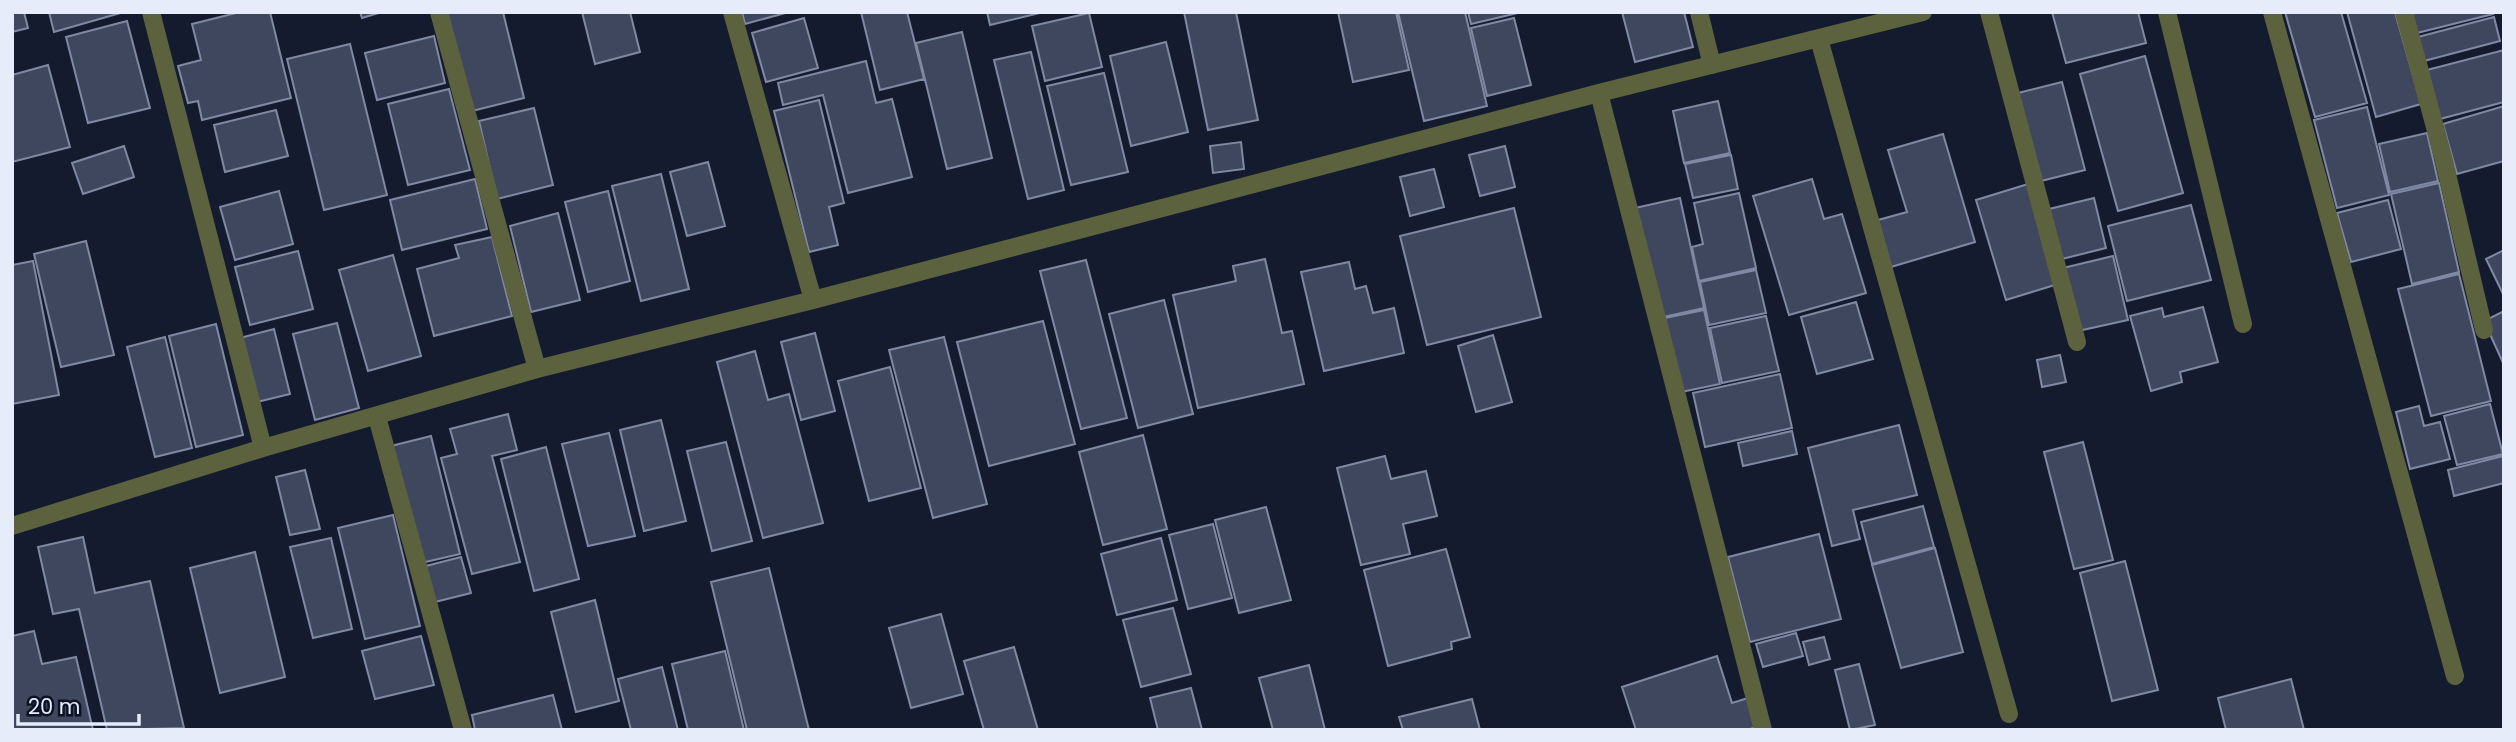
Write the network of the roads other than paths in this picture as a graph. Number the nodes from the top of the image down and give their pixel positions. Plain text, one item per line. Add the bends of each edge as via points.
1 (151, 12) edge
2 (439, 12) edge
3 (732, 12) edge
4 (1699, 12) edge
5 (1923, 12) edge
6 (1989, 12) edge
7 (2167, 12) edge
8 (2272, 12) edge
9 (2404, 12) edge
10 (1819, 40) junction
11 (1712, 65) junction
12 (1599, 93) junction
13 (813, 300) junction
14 (2243, 324) dead end
15 (2484, 330) dead end
16 (2077, 342) dead end
17 (537, 369) junction
18 (377, 416) junction
19 (263, 448) junction
20 (12, 526) edge
21 (2455, 676) dead end
22 (2009, 714) dead end
23 (463, 730) edge
24 (1763, 730) edge

1 - 19 street
2 - 17 street
3 - 13 street
4 - 11 street
5 - 10 street
6 - 16 street
7 - 14 street
8 - 21 street
9 - 15 street
10 - 11 street
10 - 22 street
11 - 12 street
12 - 13 street
12 - 24 street
13 - 17 street
17 - 18 street
18 - 19 street
18 - 23 street
19 - 20 street

